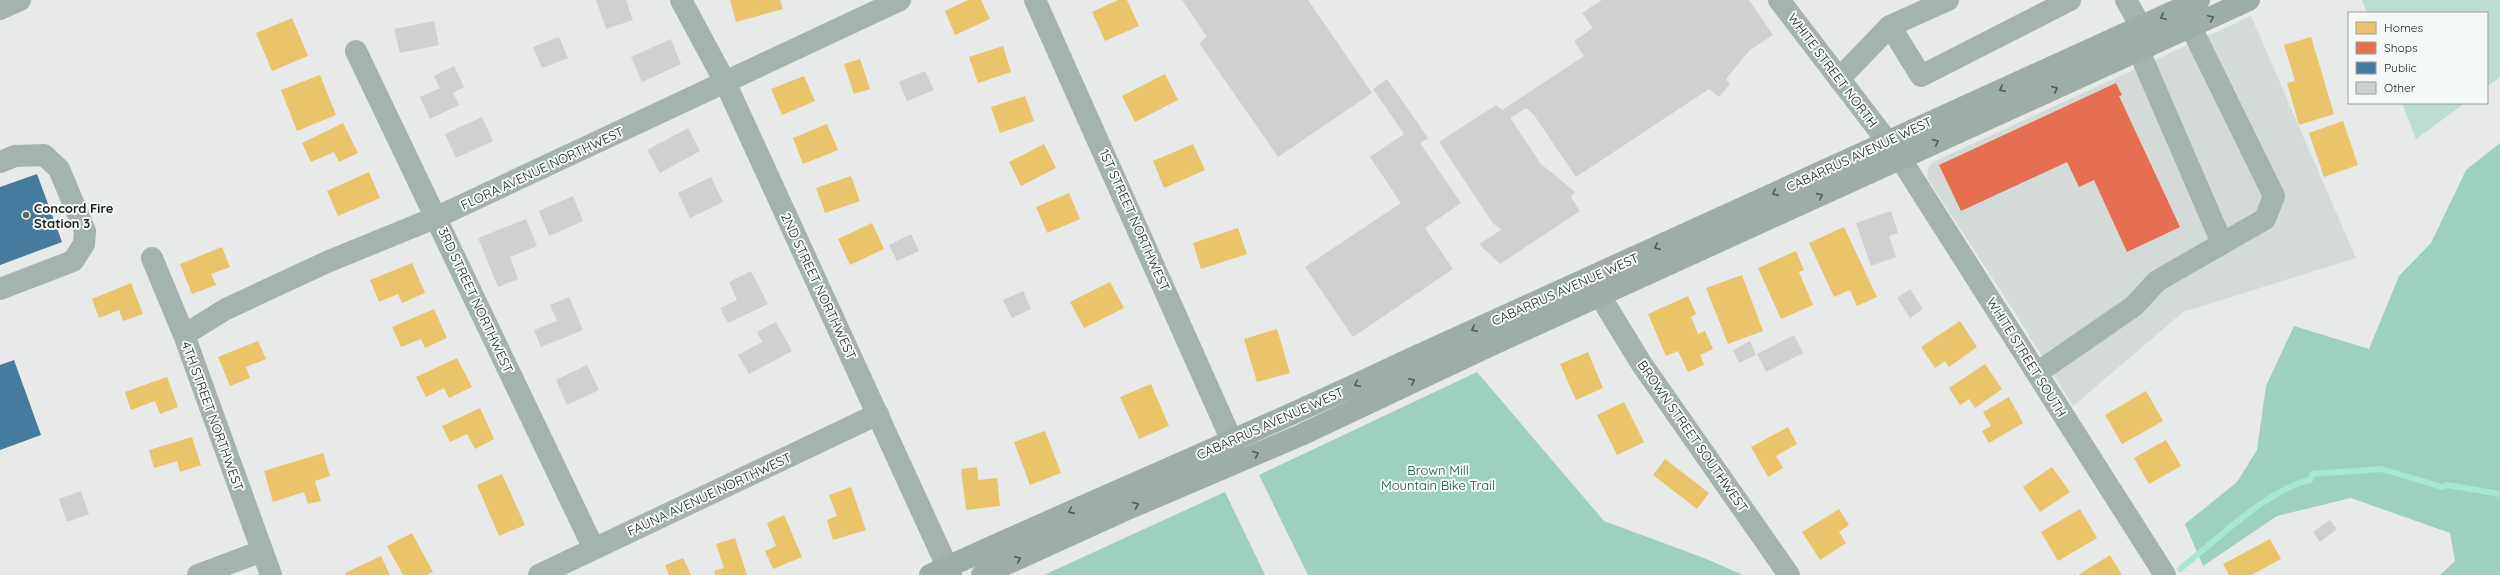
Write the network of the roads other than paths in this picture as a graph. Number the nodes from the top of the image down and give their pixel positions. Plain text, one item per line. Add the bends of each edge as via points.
1 (681, 0) edge
2 (900, 0) edge
3 (1035, 0) edge
4 (1780, 0) edge
5 (1948, 0) edge
6 (2070, 0) edge
7 (2126, 0) edge
8 (2198, 0) edge
9 (2249, 0) edge
10 (1890, 26) junction
11 (2141, 27) junction
12 (2191, 27) junction
13 (356, 51) dead end
14 (2139, 51) junction
15 (1839, 79) junction
16 (725, 82) junction
17 (1886, 141) junction
18 (1900, 158) junction
19 (0, 162) edge
20 (437, 218) junction
21 (2222, 243) junction
22 (152, 258) dead end
23 (0, 289) edge
24 (1600, 296) junction
25 (184, 335) junction
26 (2037, 373) junction
27 (878, 414) junction
28 (1232, 441) junction
29 (594, 549) junction
30 (262, 551) junction
31 (228, 570) edge
32 (943, 572) edge
33 (198, 575) edge
34 (271, 575) edge
35 (540, 575) edge
36 (982, 575) edge
37 (1789, 575) edge
38 (2165, 575) edge

1 - 16 street, 2ND STREET NORTHWEST
2 - 16 street, FLORA AVENUE NORTHWEST
3 - 28 street, 1ST STREET NORTHWEST
4 - 15 street, WHITE STREET NORTH
5 - 10 street
6 - 10 street via 1921,76
7 - 11 street
8 -> 11 main road, CABARRUS AVENUE WEST
12 -> 9 main road, CABARRUS AVENUE WEST
10 - 15 street
11 -> 17 main road, CABARRUS AVENUE WEST
12 - 14 main road, CABARRUS AVENUE WEST
12 - 21 street via 2274,196 2265,218
13 - 20 street, 3RD STREET NORTHWEST
18 -> 14 main road, CABARRUS AVENUE WEST
14 - 21 street
15 - 17 street, WHITE STREET NORTH
16 - 20 street, FLORA AVENUE NORTHWEST
16 - 27 street, 2ND STREET NORTHWEST
17 - 18 street, WHITE STREET SOUTH
17 -> 28 main road, CABARRUS AVENUE WEST
24 -> 18 main road, CABARRUS AVENUE WEST
18 - 26 street, WHITE STREET SOUTH
19 - 23 street via 15,156 44,155 59,169 85,232 84,244 73,261
20 - 25 street, FLORA AVENUE NORTHWEST via 327,262 241,302
20 - 29 street, 3RD STREET NORTHWEST
21 - 26 street via 2157,281 2134,306
22 - 25 street, 4TH STREET NORTHWEST
36 -> 24 main road, CABARRUS AVENUE WEST via 1301,435 1422,376
24 - 37 street, BROWN STREET SOUTHWEST via 1641,363
25 - 30 street, 4TH STREET NORTHWEST
26 - 38 street, WHITE STREET SOUTH
27 - 29 street, FAUNA AVENUE NORTHWEST
27 - 32 street, 2ND STREET NORTHWEST
28 -> 32 main road, CABARRUS AVENUE WEST
29 - 35 street, FAUNA AVENUE NORTHWEST
30 - 31 street
30 - 34 street, 4TH STREET NORTHWEST
31 - 33 street

